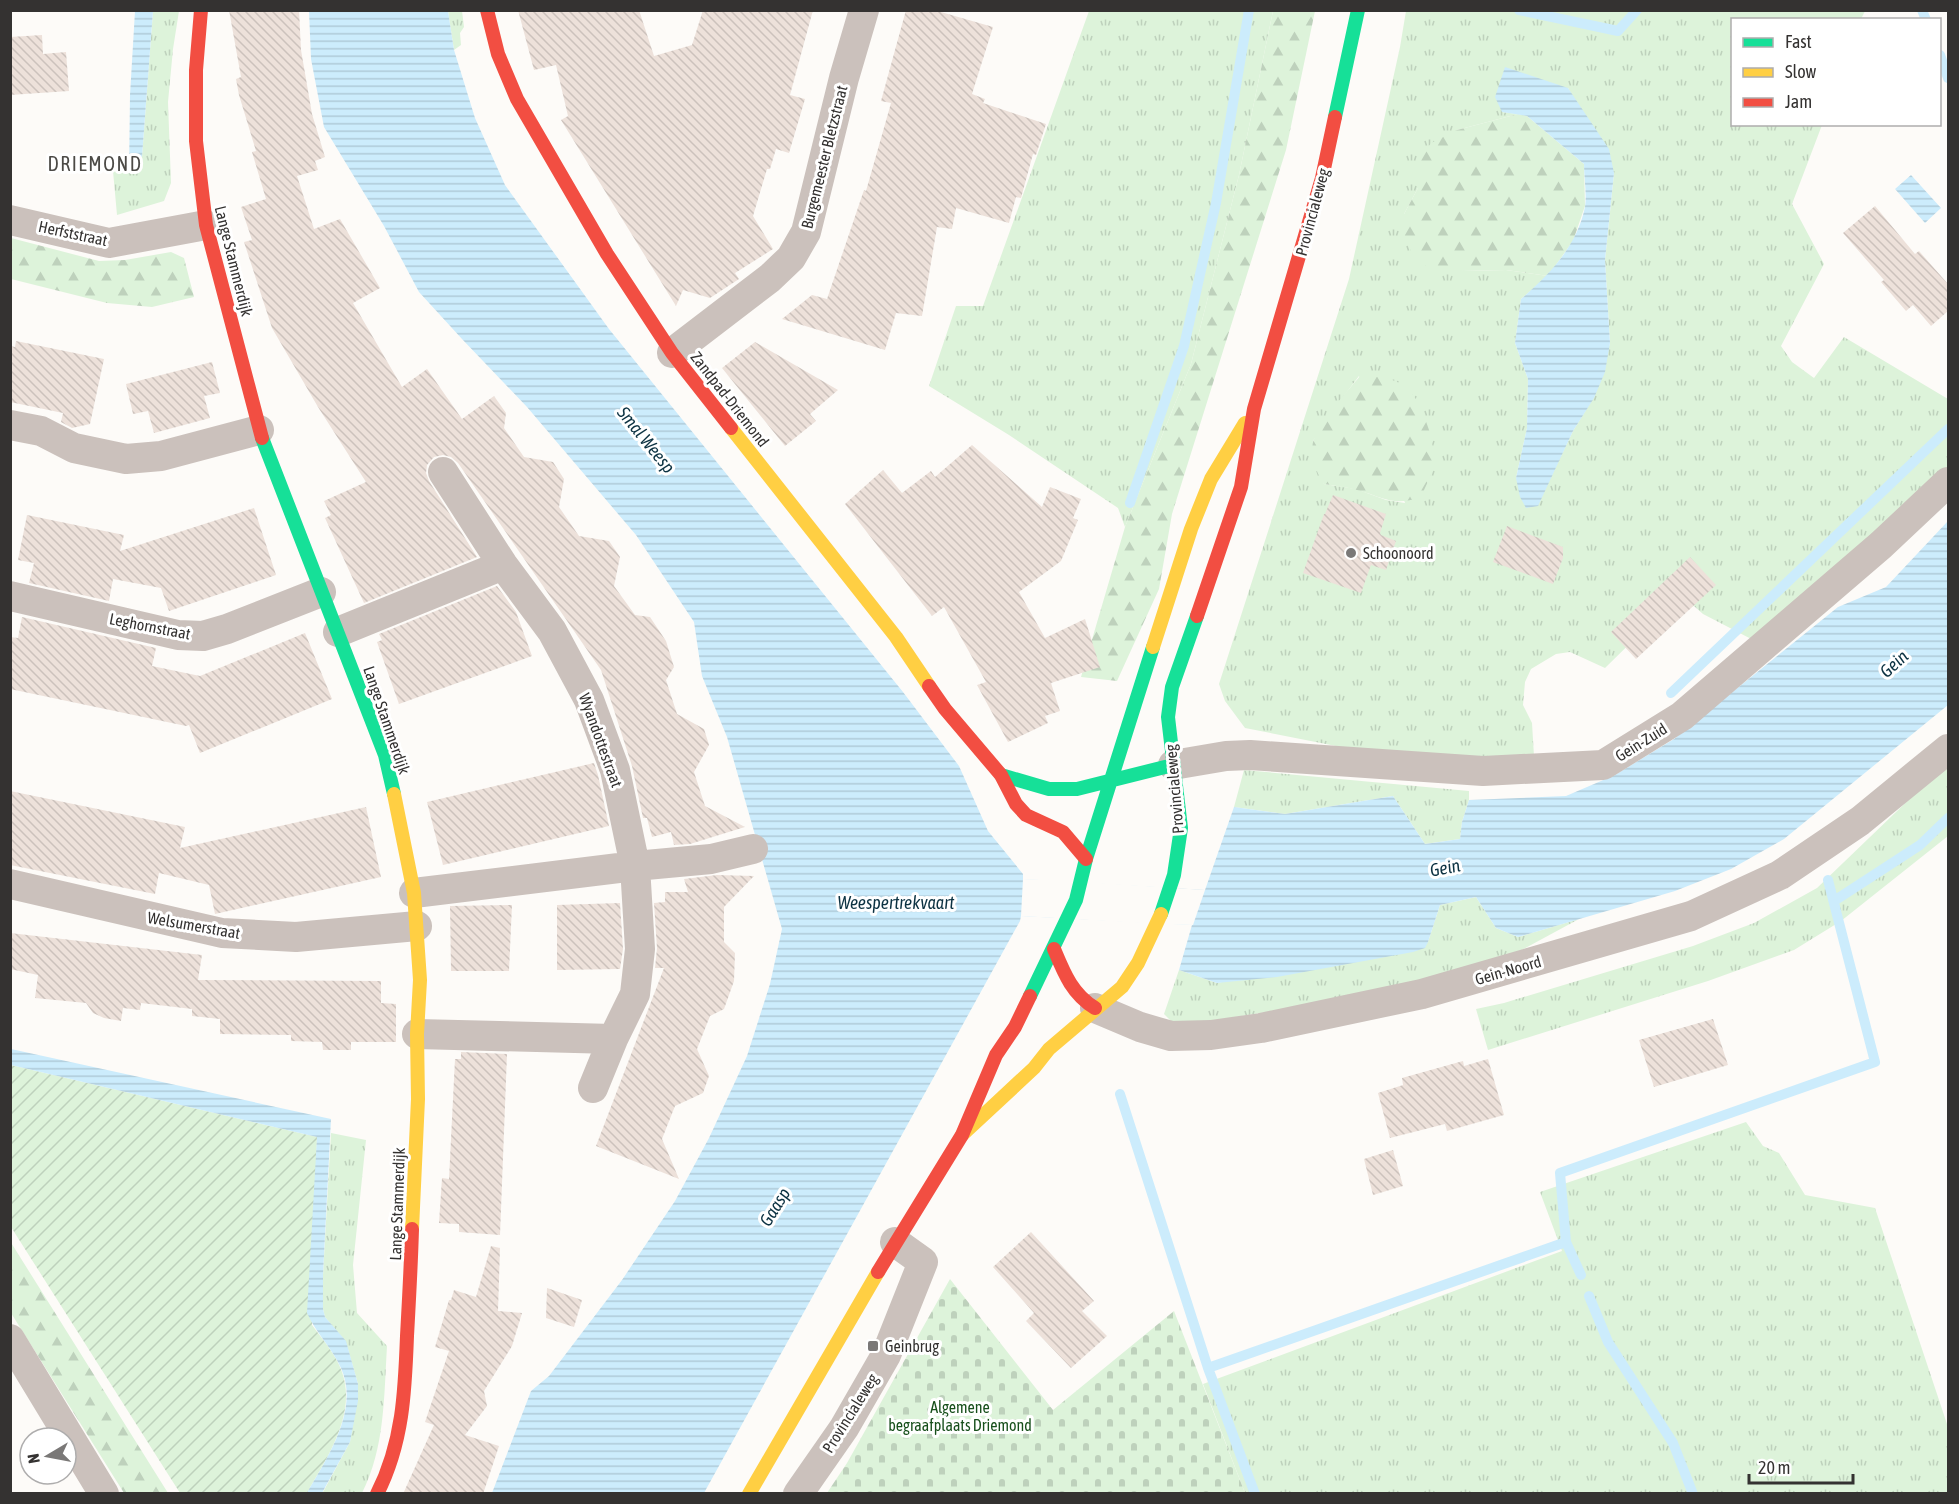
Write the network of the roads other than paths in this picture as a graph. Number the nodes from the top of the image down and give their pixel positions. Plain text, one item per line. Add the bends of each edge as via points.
1 (201, 10) edge
2 (487, 10) edge
3 (864, 10) edge
4 (1358, 10) edge
5 (10, 220) edge
6 (206, 225) junction
7 (672, 353) junction
8 (1254, 410) junction
9 (10, 425) edge
10 (259, 430) junction
11 (443, 472) dead end
12 (1948, 482) edge
13 (503, 565) junction
14 (321, 592) junction
15 (10, 596) edge
16 (338, 632) junction
17 (1948, 749) edge
18 (1173, 765) junction
19 (1001, 775) junction
20 (1111, 780) junction
21 (753, 849) dead end
22 (1086, 859) junction
23 (635, 866) junction
24 (10, 884) edge
25 (414, 893) junction
26 (417, 926) junction
27 (1054, 949) junction
28 (1095, 1008) junction
29 (417, 1034) junction
30 (613, 1040) junction
31 (593, 1088) dead end
32 (962, 1135) junction
33 (895, 1242) junction
34 (10, 1339) edge
35 (104, 1494) edge
36 (377, 1494) edge
37 (749, 1494) edge
38 (798, 1494) edge

1 - 6 street, Lange Stammerdijk via 196,141
2 - 7 street, Zandpad-Driemond via 498,54 517,99 607,254
3 - 7 street, Burgemeester Bletzstraat via 806,232 791,258 770,278
4 - 8 street, Provincialeweg via 1322,178
5 - 6 street, Herfststraat via 109,243
6 - 10 street, Lange Stammerdijk
7 - 19 street, Zandpad-Driemond via 896,637 945,709
8 - 18 street, Provincialeweg via 1241,487 1172,687 1168,717
8 - 20 street, Provincialeweg via 1211,479 1191,530
9 - 10 street via 41,431 74,448 126,459 160,456
10 - 14 street, Lange Stammerdijk
11 - 13 street, Wyandottestraat
12 - 18 street, Gein-Zuid via 1682,716 1603,765 1483,771 1250,755
13 - 16 street
13 - 23 street, Wyandottestraat via 552,631 589,700 615,770
14 - 15 street, Leghornstraat via 203,636 178,634
14 - 16 street, Lange Stammerdijk
16 - 25 street, Lange Stammerdijk via 385,756
17 - 28 street, Gein-Noord via 1860,821 1780,875 1691,916 1422,994 1261,1028 1171,1036
18 - 20 street
18 - 28 street, Provincialeweg via 1181,828 1170,888 1138,963 1122,987
19 - 20 street via 1049,789 1077,789
19 - 22 street, Zandpad-Driemond via 1026,815 1063,832
20 - 22 street, Provincialeweg
21 - 23 street via 711,859
22 - 27 street, Provincialeweg via 1076,900
23 - 25 street
23 - 30 street, Wyandottestraat via 640,949 635,994
24 - 26 street, Welsumerstraat via 222,933 296,937
25 - 26 street, Lange Stammerdijk
26 - 29 street, Lange Stammerdijk
27 - 28 street, Gein-Noord via 1077,995
27 - 32 street, Provincialeweg via 1015,1027 996,1055
28 - 32 street, Provincialeweg
29 - 30 street
29 - 36 street, Lange Stammerdijk via 418,1099 405,1390 400,1438
30 - 31 street, Wyandottestraat
32 - 33 street, Provincialeweg
33 - 37 street, Provincialeweg
33 - 38 street, Provincialeweg via 923,1262 886,1355 844,1428
34 - 35 street

